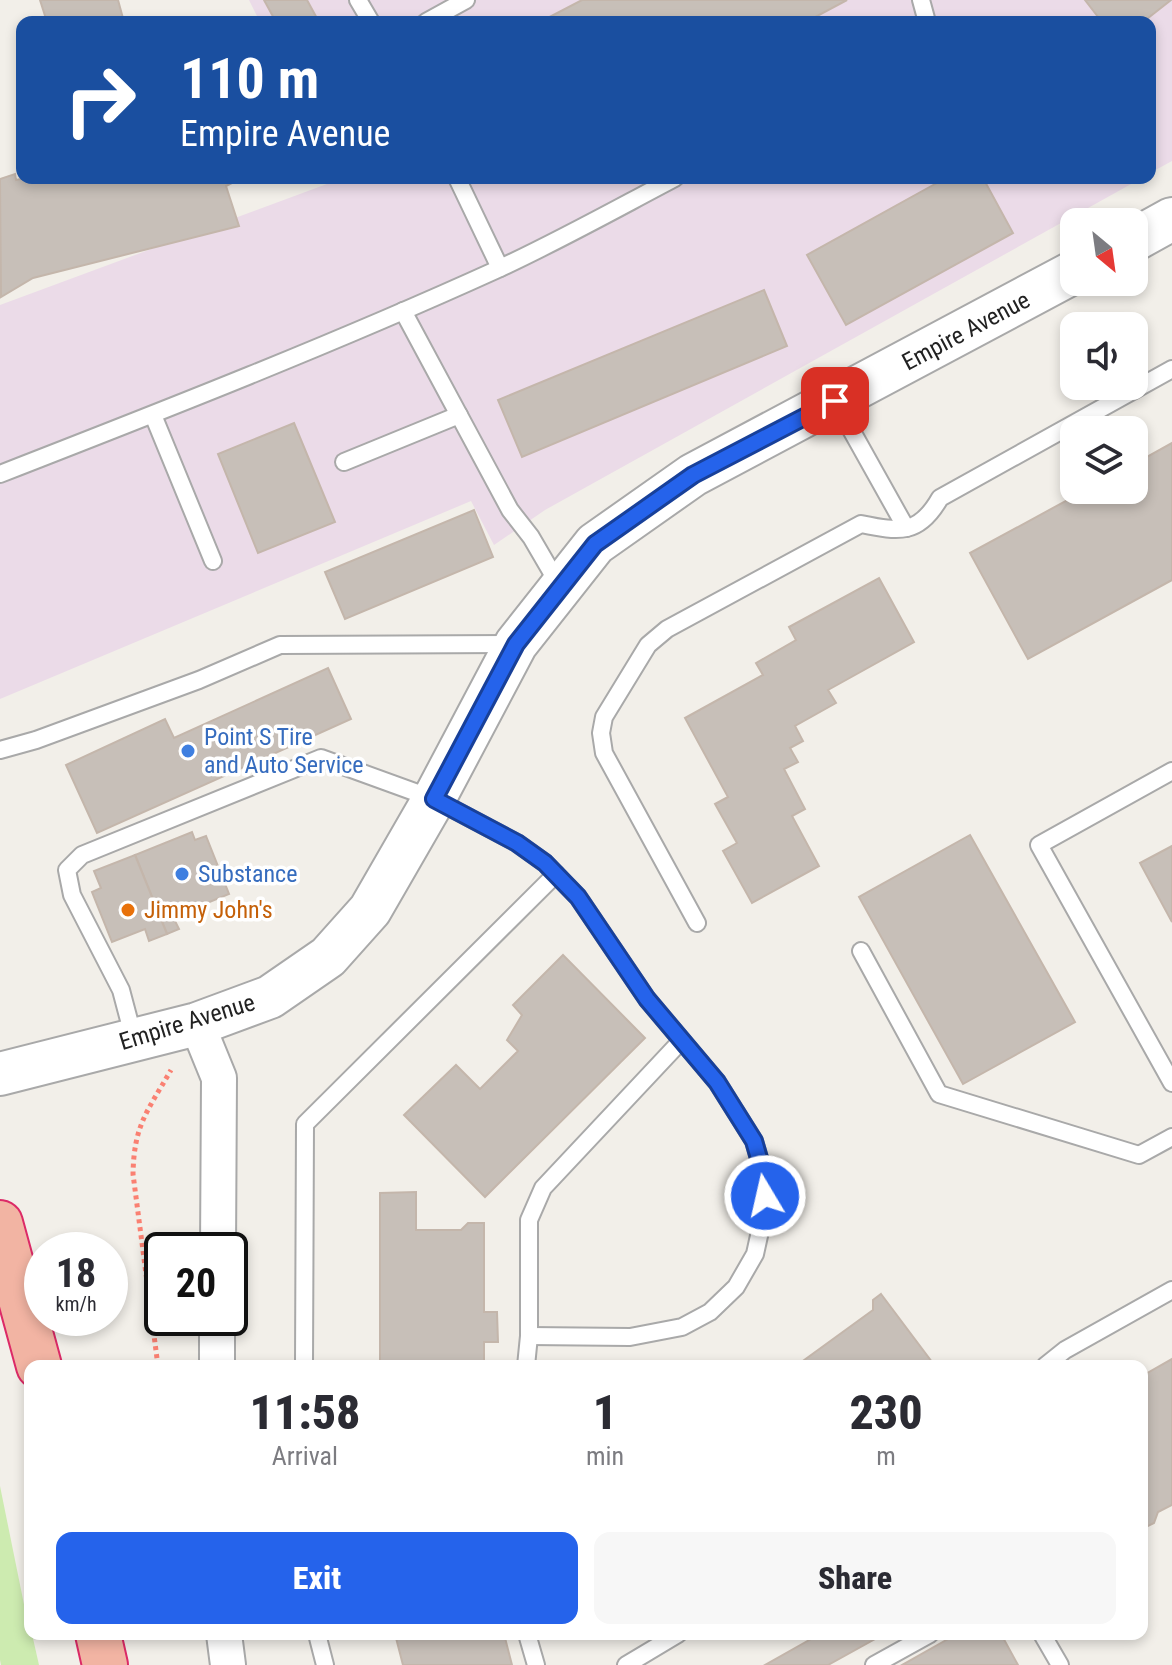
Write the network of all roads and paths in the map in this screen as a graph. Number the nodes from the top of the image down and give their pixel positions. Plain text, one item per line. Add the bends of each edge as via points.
1 (466, 0) edge
2 (437, 16) edge
3 (460, 184) edge
4 (663, 184) edge
5 (500, 268) junction
6 (1060, 280) edge
7 (403, 311) junction
8 (1172, 369) edge
9 (835, 401) junction
10 (153, 415) junction
11 (459, 415) junction
12 (344, 462) dead end
13 (0, 474) edge
14 (906, 528) junction
15 (213, 561) dead end
16 (560, 586) junction
17 (516, 644) junction
18 (0, 750) edge
19 (1172, 771) edge
20 (434, 799) junction
21 (556, 874) junction
22 (697, 923) dead end
23 (861, 951) dead end
24 (197, 1024) junction
25 (135, 1040) junction
26 (681, 1041) junction
27 (0, 1074) edge
28 (1172, 1083) edge
29 (1172, 1137) edge
30 (0, 1223) edge
31 (218, 1232) edge
32 (1172, 1290) edge
33 (217, 1336) edge
34 (529, 1336) junction
35 (37, 1360) edge
36 (157, 1360) edge
37 (217, 1360) edge
38 (304, 1360) edge
39 (527, 1360) edge
40 (1052, 1360) edge
41 (99, 1640) edge
42 (225, 1640) edge
43 (319, 1640) edge
44 (529, 1640) edge
45 (668, 1640) edge
46 (919, 1640) edge
47 (1045, 1640) edge
48 (105, 1665) edge
49 (228, 1665) edge
50 (325, 1665) edge
51 (536, 1665) edge
52 (626, 1665) edge
53 (874, 1665) edge
54 (1060, 1665) edge

1 - 2 lane
3 - 5 lane
4 - 5 lane
5 - 7 lane
6 - 9 street, Empire Avenue
7 - 10 lane
7 - 11 lane
8 - 14 lane via 940,498 929,517
9 - 14 lane
9 - 16 street, Empire Avenue via 693,475 595,544
10 - 13 lane
10 - 15 lane
11 - 12 lane
11 - 16 lane via 510,510
14 - 22 lane via 861,524 667,629 648,645 604,717 604,753
16 - 17 street, Empire Avenue
17 - 18 lane via 280,645 184,686
17 - 20 street, Empire Avenue
19 - 28 lane via 1039,845
20 - 21 lane via 517,843
20 - 24 street, Empire Avenue via 370,910 328,957 270,997
20 - 25 lane via 321,758 82,855 67,870 72,895 121,990
21 - 26 lane
21 - 38 lane via 305,1124
23 - 29 lane via 939,1094 1139,1155
24 - 25 street, Empire Avenue
24 - 31 street via 219,1078
24 - 36 path via 139,1126 134,1145 133,1174
25 - 27 street, Empire Avenue
26 - 34 lane via 543,1188 529,1220
26 - 34 lane via 717,1082 754,1141 765,1179 755,1254 736,1287 710,1312 682,1327 630,1337
30 - 35 highway
32 - 40 lane
33 - 37 street
34 - 39 lane
41 - 48 highway
42 - 49 street
43 - 50 lane
44 - 51 lane
45 - 52 lane
46 - 53 lane
47 - 54 lane

